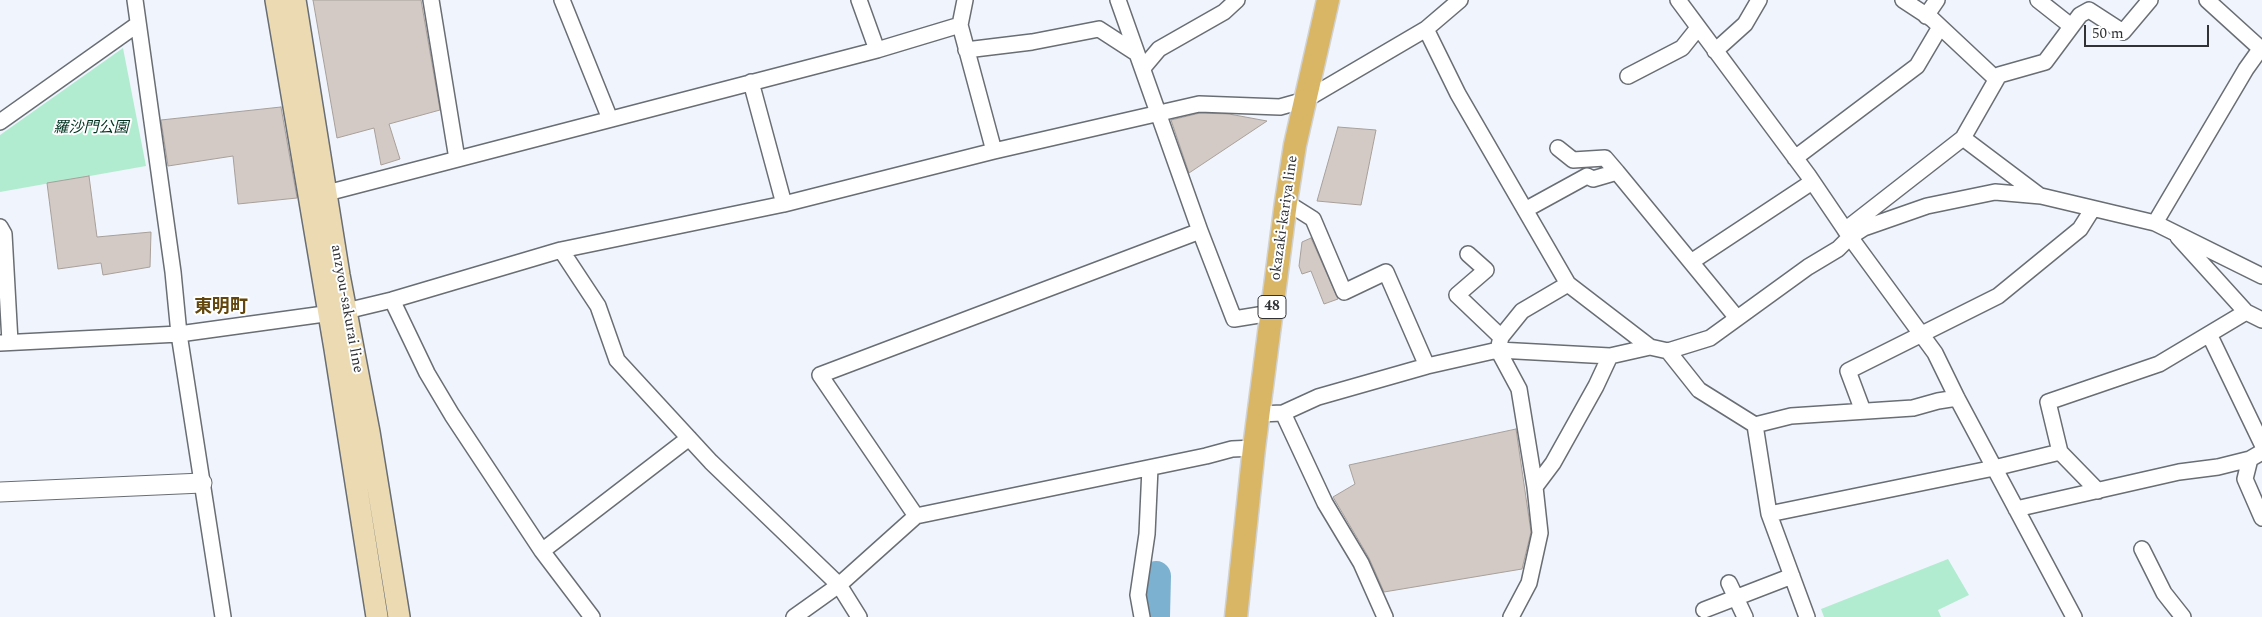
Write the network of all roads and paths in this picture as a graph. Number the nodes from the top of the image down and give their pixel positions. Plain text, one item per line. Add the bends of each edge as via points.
1 (134, 0) edge
2 (276, 0) edge
3 (295, 0) edge
4 (431, 0) edge
5 (562, 0) edge
6 (859, 0) edge
7 (965, 0) edge
8 (1118, 0) edge
9 (1237, 0) edge
10 (1328, 0) edge
11 (1460, 0) edge
12 (1678, 0) edge
13 (1759, 0) edge
14 (1903, 0) edge
15 (1937, 0) edge
16 (2038, 0) edge
17 (2150, 0) edge
18 (2207, 0) edge
19 (1926, 16) junction
20 (138, 24) junction
21 (960, 25) junction
22 (2071, 26) junction
23 (1940, 27) junction
24 (1426, 28) junction
25 (1698, 28) junction
26 (2262, 49) edge
27 (877, 50) junction
28 (966, 50) junction
29 (1715, 51) junction
30 (1136, 53) junction
31 (1143, 68) junction
32 (1628, 76) dead end
33 (1996, 79) junction
34 (751, 82) junction
35 (1305, 100) junction
36 (1159, 113) junction
37 (610, 119) junction
38 (0, 122) edge
39 (1964, 138) junction
40 (1558, 148) dead end
41 (994, 151) junction
42 (1795, 158) junction
43 (457, 159) junction
44 (1617, 172) junction
45 (1812, 182) junction
46 (327, 193) junction
47 (2041, 196) junction
48 (1286, 202) junction
49 (784, 204) junction
50 (1526, 210) junction
51 (2092, 210) junction
52 (2155, 223) junction
53 (0, 227) edge
54 (1200, 231) junction
55 (2174, 232) junction
56 (1847, 233) junction
57 (561, 250) junction
58 (1468, 254) dead end
59 (1691, 262) junction
60 (2262, 276) edge
61 (1568, 284) junction
62 (392, 300) junction
63 (337, 312) junction
64 (2246, 312) junction
65 (1272, 313) junction
66 (1737, 318) junction
67 (2262, 320) edge
68 (1921, 333) junction
69 (179, 334) junction
70 (2209, 334) junction
71 (5, 342) edge
72 (1500, 343) junction
73 (1650, 347) junction
74 (1668, 352) junction
75 (1610, 356) junction
76 (1427, 366) junction
77 (1957, 398) junction
78 (1863, 411) junction
79 (1259, 414) junction
80 (1283, 414) junction
81 (1755, 426) junction
82 (689, 438) junction
83 (2262, 444) edge
84 (1254, 448) junction
85 (2060, 452) junction
86 (2256, 456) edge
87 (1150, 468) junction
88 (1994, 468) junction
89 (202, 483) junction
90 (1535, 487) junction
91 (2098, 491) junction
92 (0, 492) edge
93 (2016, 509) junction
94 (1769, 514) junction
95 (916, 516) junction
96 (2262, 518) edge
97 (2142, 549) dead end
98 (542, 551) junction
99 (1792, 576) junction
100 (1729, 583) dead end
101 (839, 585) junction
102 (1736, 598) junction
103 (1704, 610) dead end
104 (223, 617) edge
105 (377, 617) edge
106 (399, 617) edge
107 (592, 617) edge
108 (794, 617) edge
109 (859, 617) edge
110 (1142, 617) edge
111 (1236, 617) edge
112 (1385, 617) edge
113 (1511, 617) edge
114 (1745, 617) edge
115 (1807, 617) edge
116 (2074, 617) edge
117 (2183, 617) edge

1 - 20 street
2 - 63 main road, anzyou-sakurai line
3 - 46 main road, anzyou-sakurai line
4 - 43 street
5 - 37 street
6 - 27 street
7 - 21 street
8 - 30 street
9 - 31 street via 1224,12 1159,49
10 - 35 main road, okazaki-kariya line / 48
11 - 24 street
12 - 25 street
13 - 29 street via 1745,24
14 - 19 street
15 - 19 street
16 - 22 street
17 - 22 street via 2122,32 2089,10
18 - 26 street
19 - 23 street
20 - 38 street
20 - 69 street
21 - 27 street
21 - 28 street
22 - 33 street via 2045,62 1999,75
23 - 33 street
23 - 42 street via 1917,66
24 - 35 street
24 - 50 street via 1458,94
25 - 29 street
25 - 32 street via 1682,48
26 - 52 street via 2246,69
27 - 34 street
28 - 30 street via 1099,29
28 - 41 street
29 - 42 street
30 - 31 street
31 - 36 street
33 - 39 street
34 - 37 street
34 - 49 street
35 - 36 street via 1280,107 1198,104
35 - 48 main road, okazaki-kariya line / 48
36 - 41 street
36 - 54 street
37 - 43 street
39 - 47 street
39 - 56 street
40 - 44 street via 1573,160 1604,158
41 - 49 street
42 - 45 street
43 - 46 street
44 - 50 street via 1593,178 1587,176
44 - 59 street
45 - 56 street
45 - 59 street
46 - 63 main road, anzyou-sakurai line
47 - 51 street
47 - 56 street via 1995,192 1927,206
48 - 65 main road, okazaki-kariya line / 48
48 - 76 street via 1313,219 1344,292 1386,272
49 - 57 street
50 - 61 street
51 - 52 street
51 - 68 street via 2080,229 1998,296
52 - 55 street
53 - 71 street via 4,234
54 - 65 street via 1234,320
54 - 95 street via 820,375
55 - 60 street
55 - 64 street
56 - 66 street via 1838,249
56 - 68 street
57 - 62 street
57 - 82 street via 598,306 616,360
58 - 72 street via 1486,270 1457,295
59 - 66 street
61 - 72 street via 1522,310
61 - 73 street
62 - 63 street
62 - 98 street via 427,373 452,415
63 - 69 street
63 - 105 main road, anzyou-sakurai line
63 - 106 main road, anzyou-sakurai line via 369,432
64 - 67 street
64 - 70 street
65 - 79 main road, okazaki-kariya line / 48
66 - 74 street via 1710,338
68 - 77 street via 1935,353
68 - 78 street via 1848,371
69 - 71 street
69 - 89 street
70 - 83 street
70 - 85 street via 2159,364 2048,402
72 - 75 street
72 - 76 street
72 - 90 street via 1519,389
73 - 74 street
73 - 75 street
74 - 81 street via 1699,390
75 - 90 street via 1553,463
76 - 80 street via 1318,397
77 - 78 street via 1914,408
77 - 88 street
78 - 81 street via 1791,416
79 - 80 street
79 - 84 main road, okazaki-kariya line / 48
80 - 112 street via 1325,503 1361,563
81 - 94 street
82 - 98 street
82 - 101 street
84 - 87 street via 1232,449
84 - 111 main road, okazaki-kariya line / 48
85 - 88 street
85 - 91 street
86 - 91 street
86 - 96 street via 2245,479
87 - 95 street
87 - 110 street via 1147,534 1138,595
88 - 93 street
88 - 94 street
89 - 92 street
89 - 104 street
90 - 113 street via 1540,533 1529,583
91 - 93 street
93 - 116 street
94 - 99 street
95 - 101 street
97 - 117 street via 2164,593
98 - 107 street
99 - 102 street
99 - 115 street
100 - 102 street
101 - 108 street
101 - 109 street
102 - 103 street
102 - 114 street

